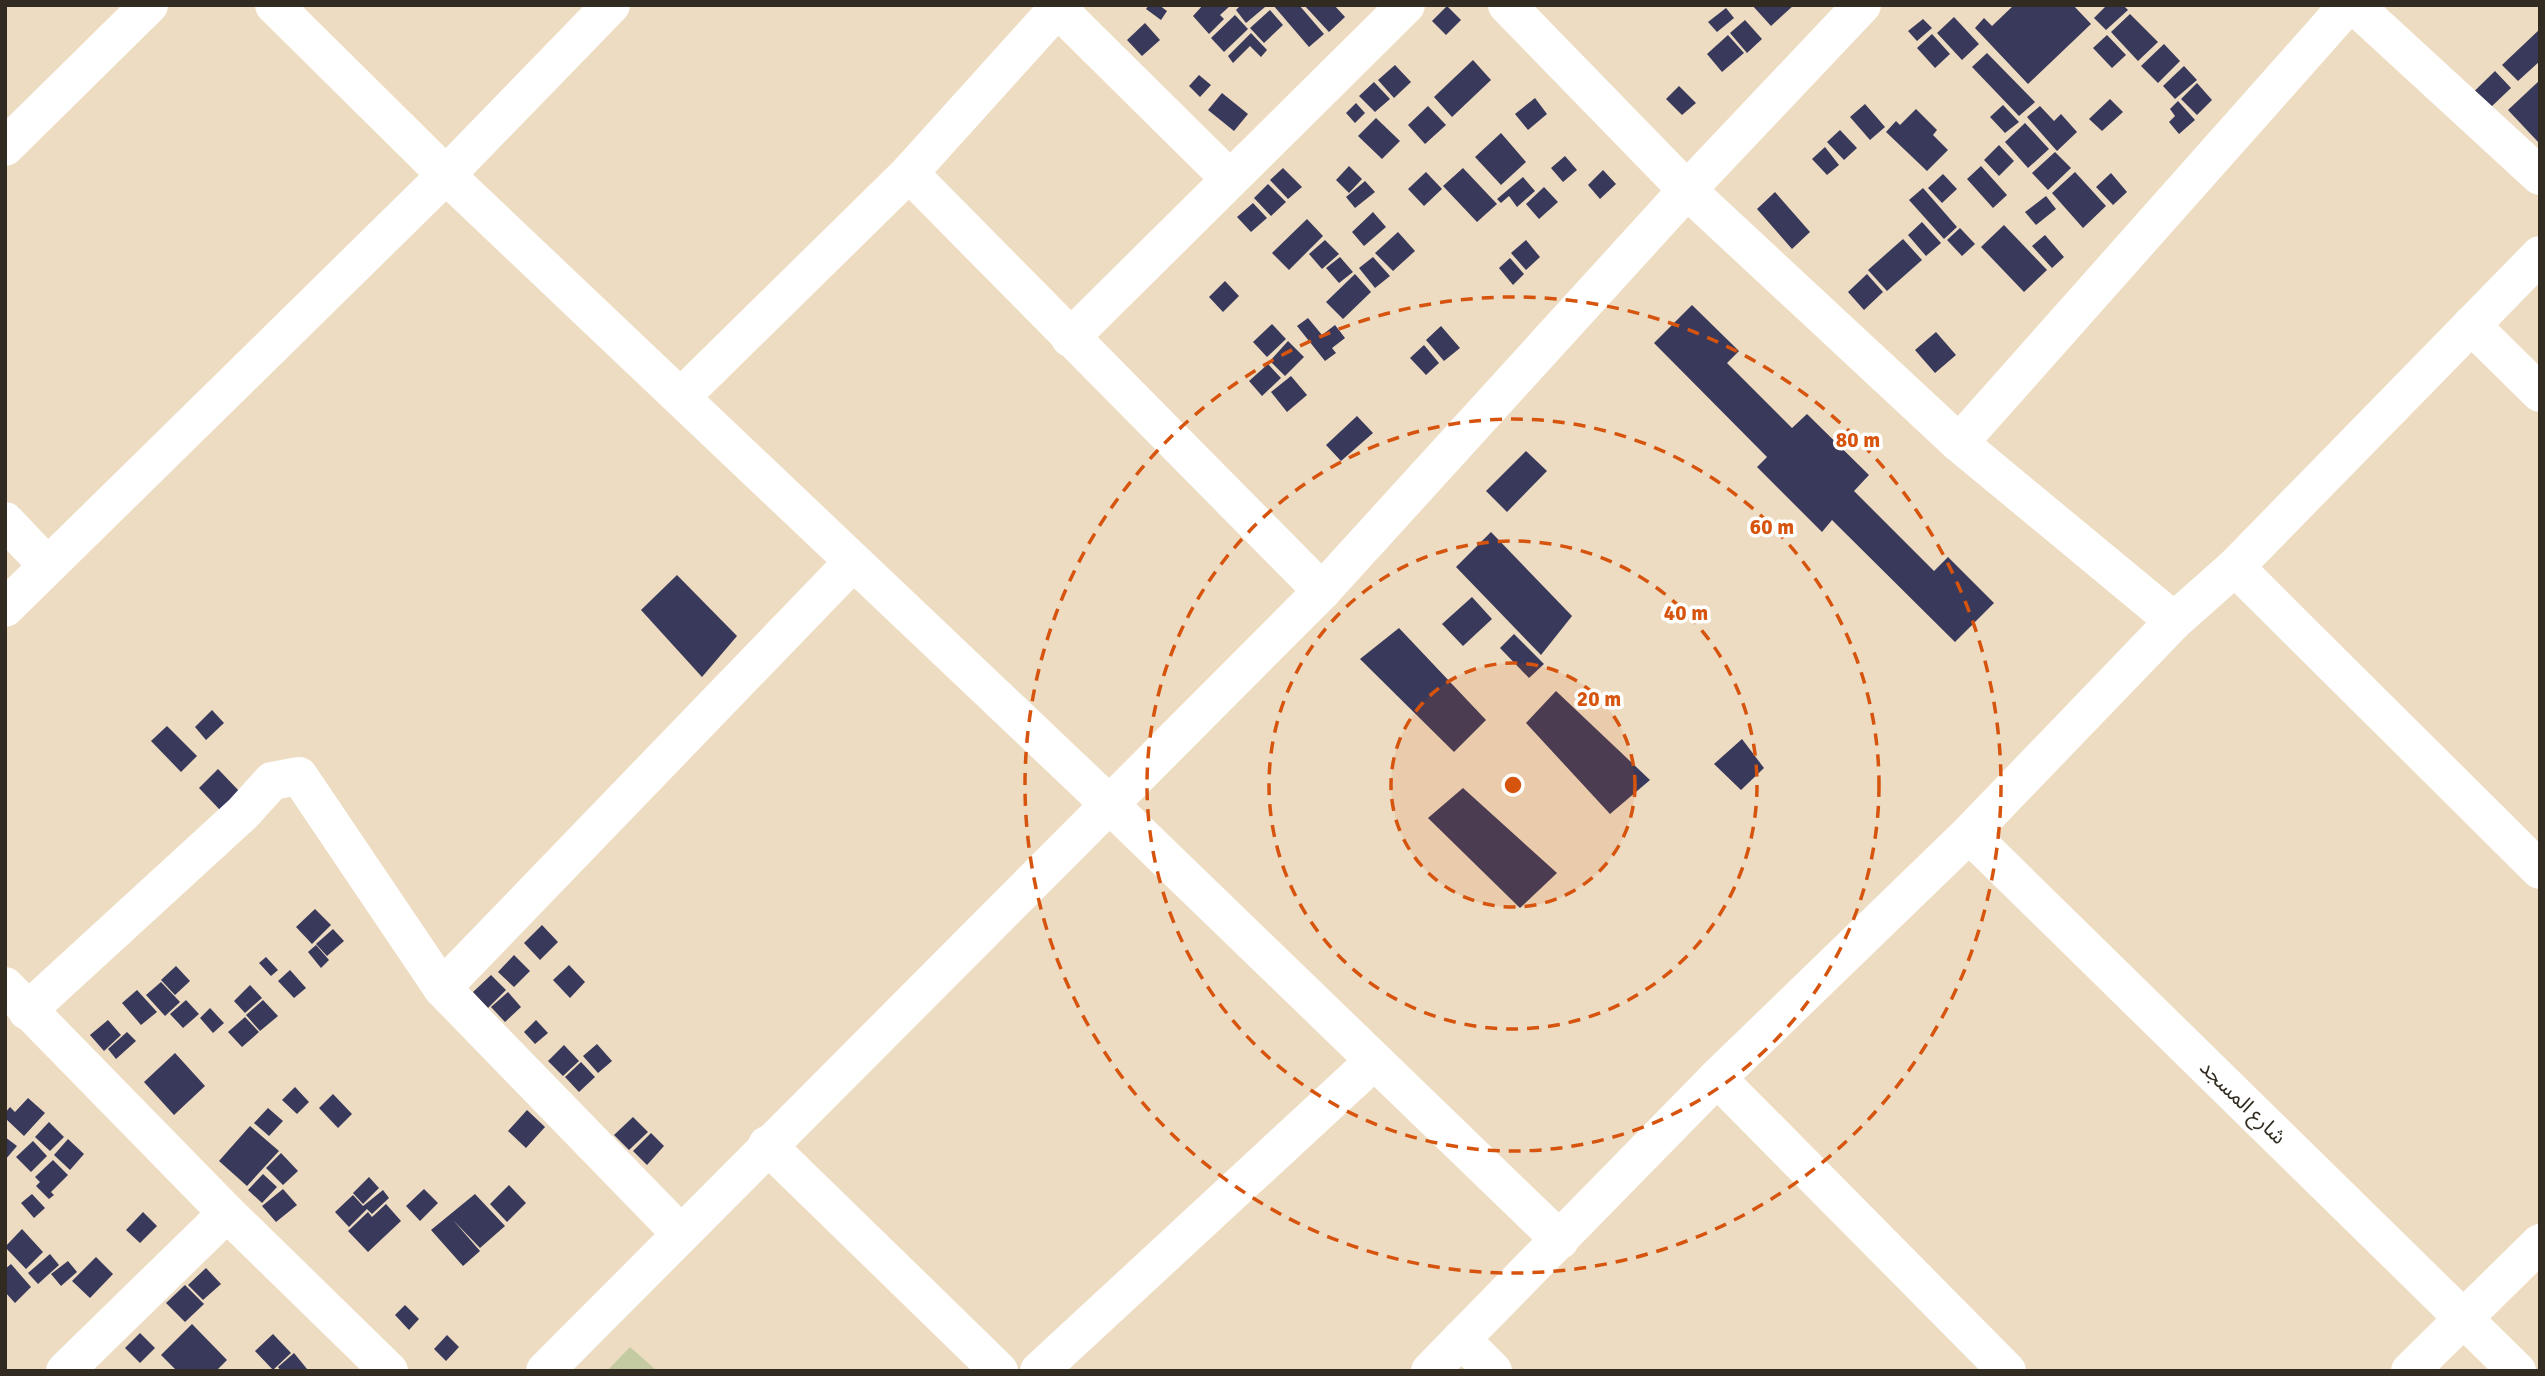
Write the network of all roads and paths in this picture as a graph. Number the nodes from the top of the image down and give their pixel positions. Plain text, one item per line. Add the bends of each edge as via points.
1 (149, 5) edge
2 (274, 5) edge
3 (611, 5) edge
4 (1406, 5) edge
5 (1507, 5) edge
6 (1862, 5) edge
7 (2348, 5) edge
8 (2354, 5) edge
9 (1055, 7) edge
10 (5, 147) edge
11 (909, 173) junction
12 (446, 175) junction
13 (2540, 176) edge
14 (1229, 178) junction
15 (1687, 190) junction
16 (2540, 255) edge
17 (2471, 326) junction
18 (1070, 338) junction
19 (2540, 393) edge
20 (681, 397) junction
21 (1959, 443) junction
22 (5, 521) edge
23 (853, 562) junction
24 (47, 565) junction
25 (2235, 567) junction
26 (1322, 591) junction
27 (5, 608) edge
28 (2174, 621) junction
29 (1109, 804) junction
30 (1969, 834) junction
31 (2540, 870) edge
32 (442, 988) junction
33 (16, 998) edge
34 (1374, 1061) junction
35 (1717, 1078) junction
36 (767, 1145) junction
37 (227, 1213) junction
38 (681, 1234) junction
39 (1560, 1240) junction
40 (2540, 1243) edge
41 (2464, 1318) junction
42 (1461, 1339) junction
43 (65, 1371) edge
44 (389, 1371) edge
45 (545, 1371) edge
46 (999, 1371) edge
47 (1039, 1371) edge
48 (1430, 1371) edge
49 (1493, 1371) edge
50 (2007, 1371) edge
51 (2410, 1371) edge
52 (2517, 1371) edge

1 - 10 street
2 - 12 street
3 - 12 street
4 - 14 street
5 - 15 street
6 - 15 street
7 - 21 street
8 - 13 street
9 - 11 street
9 - 14 street
11 - 18 street
11 - 20 street
12 - 20 street
12 - 24 street
14 - 18 street
15 - 21 street
15 - 26 street
16 - 17 street
17 - 19 street
17 - 25 street
18 - 26 street
20 - 23 street
21 - 28 street
22 - 24 street
23 - 29 street
23 - 32 street
24 - 27 street
25 - 28 street
25 - 31 street
26 - 29 street
28 - 30 street
29 - 34 street
29 - 36 street
30 - 35 street
30 - 41 street, شارع المسجد
32 - 33 street via 299,776 272,781 243,813
32 - 38 street
33 - 37 street
34 - 39 street
34 - 47 street
35 - 39 street
35 - 50 street
36 - 38 street
36 - 46 street
37 - 43 street
37 - 44 street
38 - 45 street
39 - 42 street
40 - 41 street
41 - 51 street
41 - 52 street, شارع المسجد
42 - 48 street
42 - 49 street

